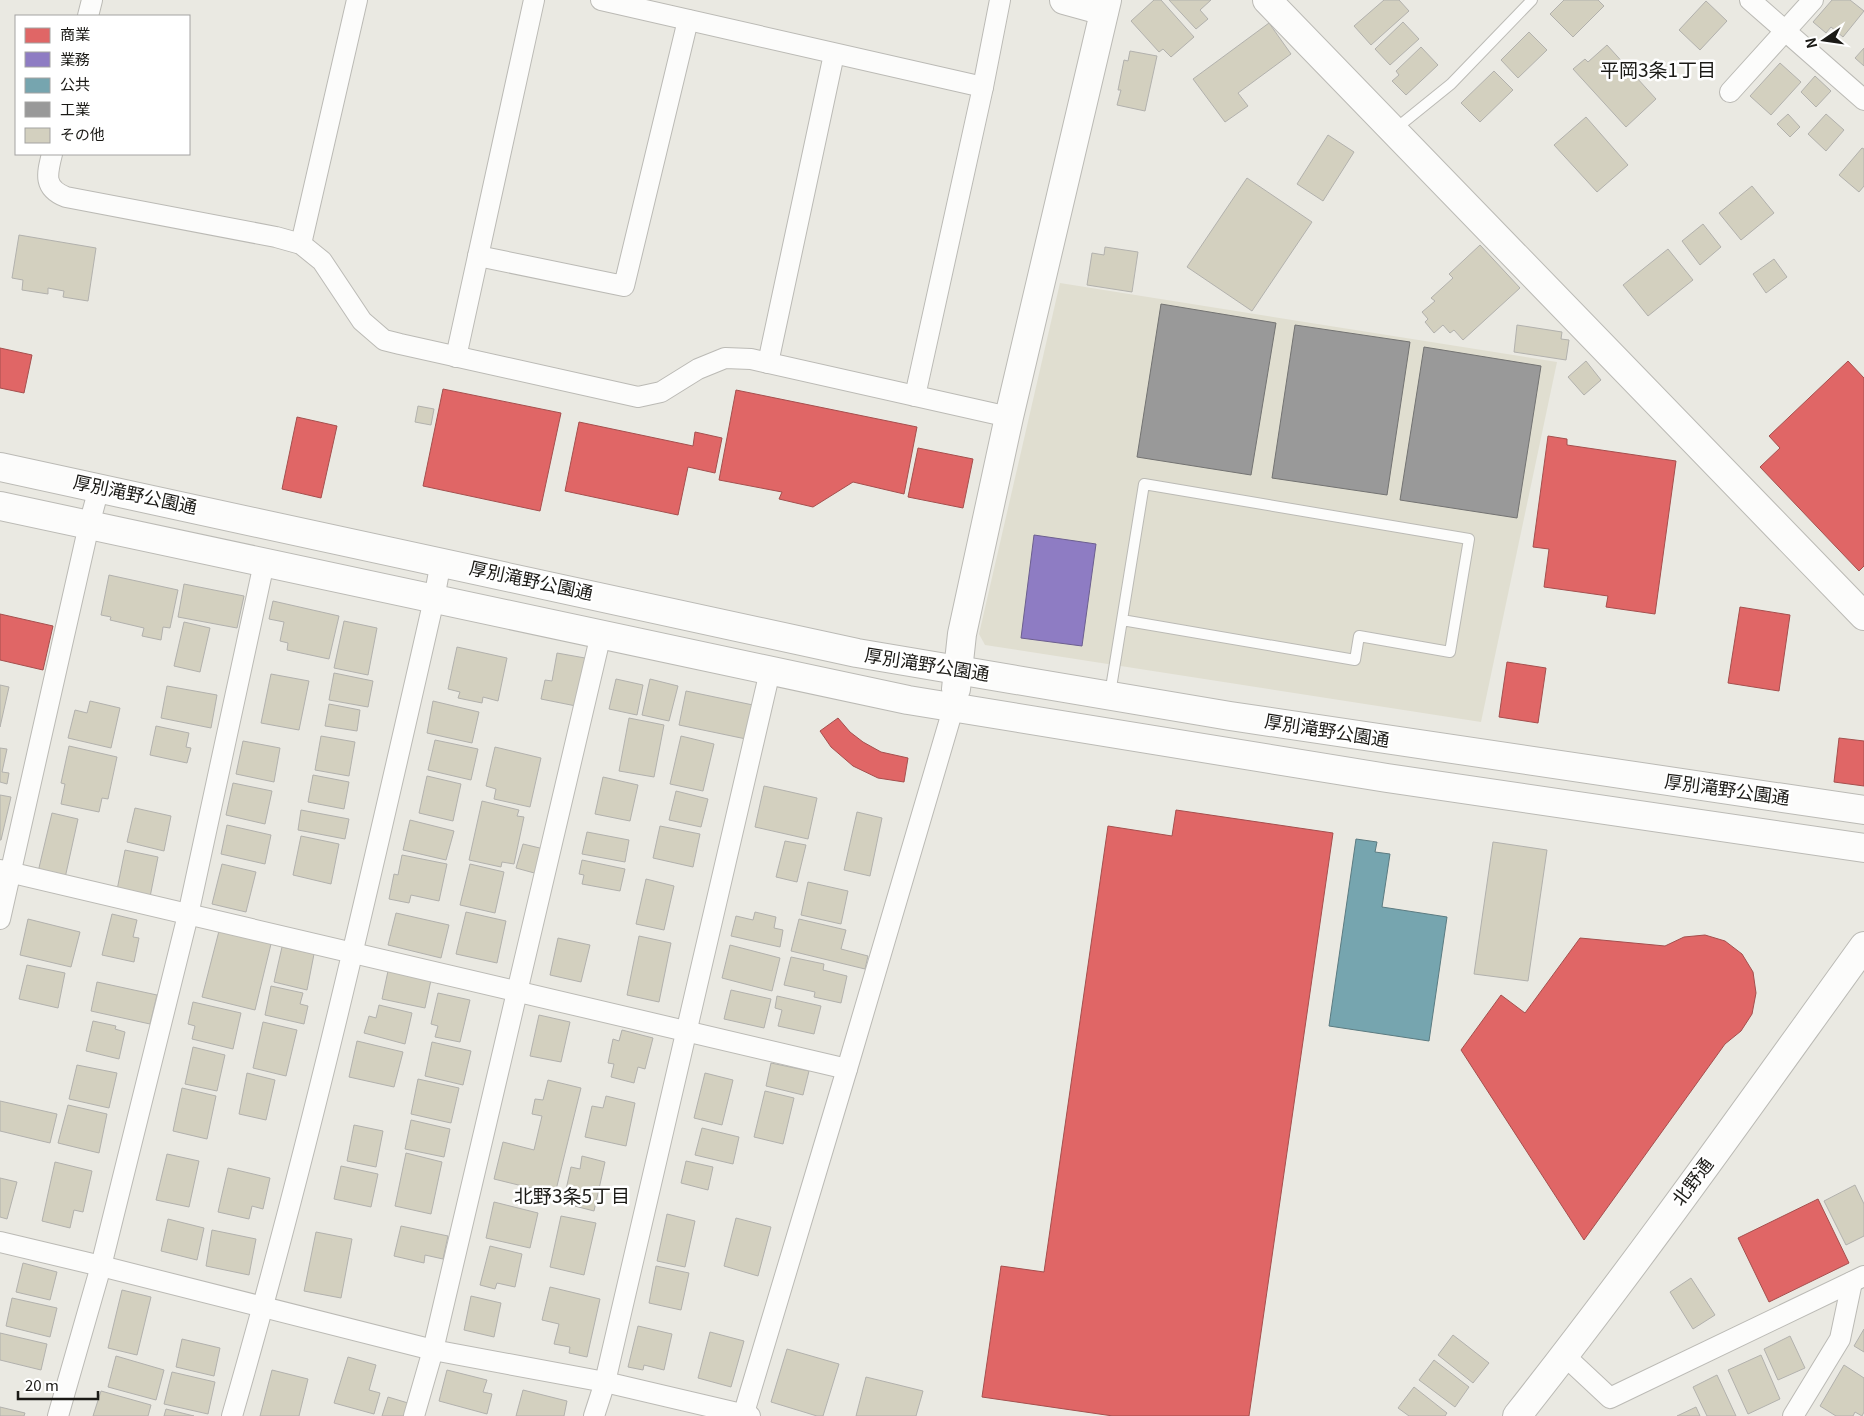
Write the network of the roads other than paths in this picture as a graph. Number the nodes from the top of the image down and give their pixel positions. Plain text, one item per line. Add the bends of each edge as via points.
1 (92, 0) edge
2 (357, 0) edge
3 (534, 0) edge
4 (601, 0) edge
5 (1000, 0) edge
6 (1064, 0) edge
7 (1266, 0) edge
8 (1532, 0) edge
9 (1750, 0) edge
10 (1813, 0) edge
11 (1106, 5) edge
12 (88, 15) edge
13 (688, 20) junction
14 (1786, 32) junction
15 (834, 54) junction
16 (983, 87) junction
17 (1730, 92) dead end
18 (1864, 100) edge
19 (1394, 131) junction
20 (52, 155) edge
21 (301, 244) junction
22 (478, 256) junction
23 (456, 357) junction
24 (768, 363) junction
25 (915, 396) junction
26 (1010, 417) junction
27 (0, 467) edge
28 (99, 488) junction
29 (0, 506) edge
30 (89, 525) junction
31 (441, 561) junction
32 (264, 563) junction
33 (434, 599) junction
34 (1864, 616) edge
35 (1122, 620) junction
36 (601, 634) junction
37 (770, 671) junction
38 (959, 671) junction
39 (1110, 695) junction
40 (953, 709) junction
41 (1104, 732) junction
42 (1864, 810) edge
43 (1864, 848) edge
44 (6, 872) edge
45 (188, 915) junction
46 (0, 919) edge
47 (1864, 946) edge
48 (353, 954) junction
49 (517, 991) junction
50 (686, 1031) junction
51 (847, 1069) junction
52 (0, 1242) edge
53 (101, 1266) junction
54 (1858, 1279) edge
55 (264, 1307) junction
56 (433, 1350) junction
57 (1565, 1356) junction
58 (604, 1382) junction
59 (745, 1415) edge
60 (58, 1416) edge
61 (232, 1416) edge
62 (414, 1416) edge
63 (594, 1416) edge
64 (1517, 1416) edge
65 (1793, 1416) edge

1 - 12 street
2 - 21 street
3 - 22 street
4 - 13 street
5 - 16 street
6 - 11 main road
7 - 19 main road
8 - 19 lane via 1452,84
9 - 14 street
10 - 14 street
11 - 26 main road
13 - 15 street
13 - 22 street via 624,286
14 - 17 street
14 - 18 street
15 - 16 street
15 - 24 street
16 - 25 street
19 - 34 main road
20 - 21 street via 47,172 49,183 55,192 66,196
21 - 23 street via 322,261 362,320 384,340
22 - 23 street
23 - 24 street via 638,397 661,392 698,369 724,358
24 - 25 street
25 - 26 street
26 - 38 main road via 962,634
27 - 28 main road, 厚別滝野公園通
28 - 30 street
28 - 31 main road, 厚別滝野公園通
29 - 30 main road, 厚別滝野公園通
30 - 32 main road, 厚別滝野公園通
30 - 44 street
31 - 33 street
31 - 38 main road, 厚別滝野公園通 via 857,653
32 - 33 main road, 厚別滝野公園通
32 - 45 street
33 - 36 main road, 厚別滝野公園通
33 - 48 street
35 - 35 lane via 1144,484 1469,539 1450,652 1359,636 1355,660
35 - 39 lane
36 - 37 main road, 厚別滝野公園通
36 - 49 street
37 - 40 main road, 厚別滝野公園通
37 - 50 street
38 - 39 main road, 厚別滝野公園通
38 - 40 main road
39 - 41 main road
39 - 42 main road, 厚別滝野公園通 via 1240,718
40 - 41 main road, 厚別滝野公園通
40 - 51 street
41 - 43 main road, 厚別滝野公園通
44 - 45 street
44 - 46 street
45 - 48 street
45 - 53 street
47 - 57 main road, 北野通
48 - 49 street
48 - 55 street
49 - 50 street
49 - 56 street
50 - 51 street
50 - 58 street
51 - 59 street
52 - 53 street
53 - 55 street
53 - 60 street
54 - 57 street via 1610,1398
54 - 65 street via 1840,1339
55 - 56 street
55 - 61 street
56 - 58 street
56 - 62 street
57 - 64 main road, 北野通
58 - 59 street
58 - 63 street

